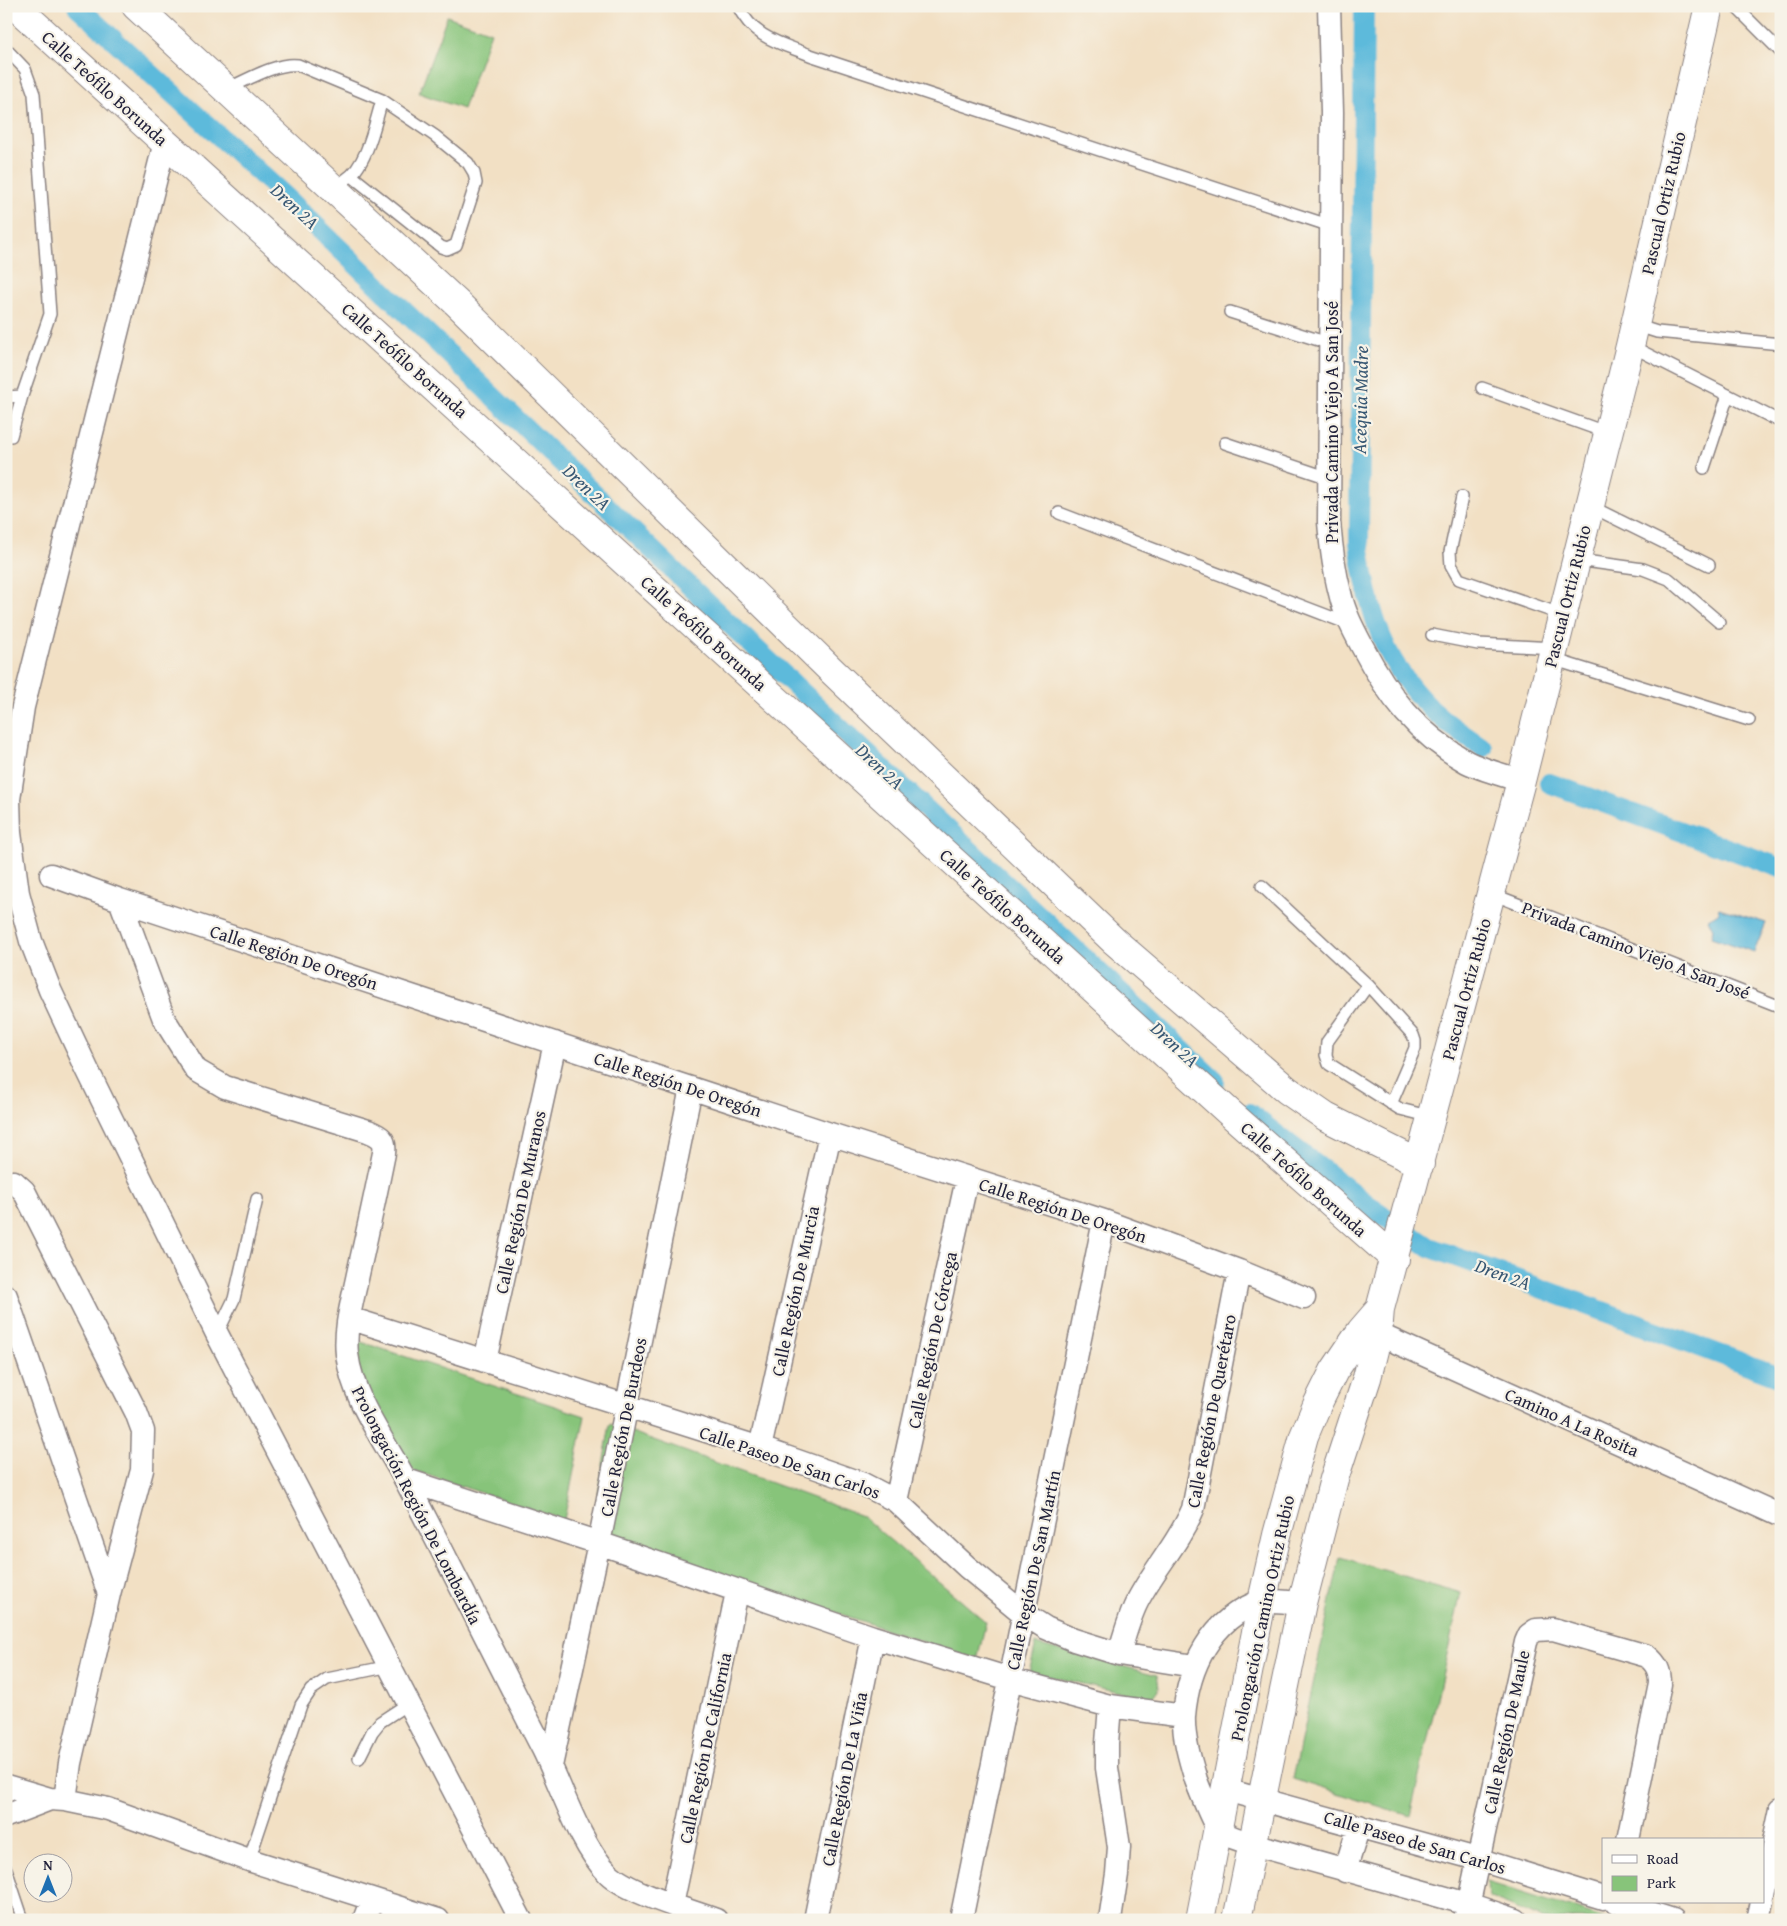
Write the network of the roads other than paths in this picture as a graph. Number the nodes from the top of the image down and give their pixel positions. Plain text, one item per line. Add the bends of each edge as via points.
1 (15, 6) edge
2 (136, 6) edge
3 (738, 6) edge
4 (1328, 6) edge
5 (1709, 6) edge
6 (1735, 6) edge
7 (6, 49) edge
8 (1781, 52) edge
9 (227, 89) junction
10 (382, 100) junction
11 (165, 142) junction
12 (342, 182) junction
13 (1331, 226) junction
14 (1230, 312) dead end
15 (1633, 335) junction
16 (1331, 344) junction
17 (1781, 344) edge
18 (1482, 388) dead end
19 (1728, 395) junction
20 (22, 396) junction
21 (6, 397) edge
22 (1781, 422) edge
23 (1608, 433) junction
24 (6, 436) edge
25 (1225, 443) dead end
26 (1704, 468) dead end
27 (1330, 478) junction
28 (1462, 497) dead end
29 (1590, 506) junction
30 (1058, 513) dead end
31 (1577, 560) junction
32 (1709, 564) dead end
33 (1563, 615) junction
34 (1719, 622) dead end
35 (1351, 624) junction
36 (1432, 635) dead end
37 (1553, 654) junction
38 (1749, 720) dead end
39 (1521, 781) junction
40 (51, 875) dead end
41 (1262, 886) dead end
42 (1492, 894) junction
43 (120, 900) junction
44 (1368, 985) junction
45 (1781, 1007) edge
46 (555, 1043) junction
47 (691, 1088) junction
48 (1391, 1104) junction
49 (1432, 1117) junction
50 (830, 1134) junction
51 (1418, 1174) junction
52 (967, 1179) junction
53 (6, 1183) edge
54 (257, 1198) dead end
55 (1104, 1221) junction
56 (1398, 1248) junction
57 (1239, 1271) junction
58 (6, 1296) edge
59 (1304, 1298) dead end
60 (349, 1318) junction
61 (1373, 1325) junction
62 (218, 1334) junction
63 (485, 1361) junction
64 (627, 1406) junction
65 (760, 1448) junction
66 (406, 1480) junction
67 (896, 1501) junction
68 (1781, 1516) edge
69 (600, 1543) junction
70 (737, 1592) junction
71 (109, 1594) junction
72 (1262, 1601) junction
73 (1302, 1603) junction
74 (1024, 1614) junction
75 (873, 1638) junction
76 (1119, 1654) junction
77 (390, 1666) junction
78 (1194, 1666) junction
79 (1010, 1679) junction
80 (409, 1703) junction
81 (1110, 1706) junction
82 (1184, 1716) junction
83 (358, 1758) dead end
84 (551, 1766) junction
85 (6, 1786) edge
86 (1226, 1790) junction
87 (58, 1799) junction
88 (1262, 1799) junction
89 (1781, 1809) edge
90 (6, 1816) edge
91 (1359, 1826) junction
92 (1218, 1829) junction
93 (1628, 1838) edge
94 (1253, 1844) junction
95 (1477, 1859) junction
96 (249, 1860) junction
97 (6, 1868) edge
98 (1345, 1870) junction
99 (1764, 1889) edge
100 (1602, 1898) edge
101 (1622, 1904) edge
102 (1762, 1904) edge
103 (672, 1905) junction
104 (368, 1909) edge
105 (1466, 1912) edge
106 (24, 1920) edge
107 (438, 1920) edge
108 (522, 1920) edge
109 (716, 1920) edge
110 (815, 1920) edge
111 (961, 1920) edge
112 (1110, 1920) edge
113 (1200, 1920) edge
114 (1237, 1920) edge
115 (1516, 1920) edge
116 (1673, 1920) edge
117 (1758, 1920) edge

1 - 11 street, Calle Teófilo Borunda
2 - 9 street
3 - 13 lane via 746,22 758,33 810,55
4 - 13 street, Privada Camino Viejo A San José via 1332,112
5 - 15 street, Pascual Ortiz Rubio
6 - 8 lane
7 - 20 lane via 25,69 34,94 50,314
9 - 10 lane via 290,64
9 - 12 street
10 - 12 lane via 366,150
10 - 12 lane via 435,136 468,163 474,173 476,183 456,244 447,249 441,247
11 - 56 street, Calle Teófilo Borunda via 1217,1101
11 - 62 street via 23,707 9,799 18,893 50,990
12 - 51 street via 458,304 851,690 1113,940 1286,1090
13 - 16 street, Privada Camino Viejo A San José
14 - 16 lane
15 - 17 lane via 1656,332
15 - 19 lane
15 - 23 street, Pascual Ortiz Rubio
16 - 27 street, Privada Camino Viejo A San José
18 - 23 lane
19 - 22 lane
19 - 26 lane
20 - 21 lane
20 - 24 lane via 11,436
23 - 29 street, Pascual Ortiz Rubio
25 - 27 lane
27 - 35 street, Privada Camino Viejo A San José via 1332,555 1340,595
28 - 33 lane via 1450,552 1451,565 1459,579
29 - 31 street, Pascual Ortiz Rubio
29 - 32 lane
30 - 35 lane
31 - 33 street, Pascual Ortiz Rubio
31 - 34 lane via 1643,569 1669,579
33 - 37 street, Pascual Ortiz Rubio
35 - 39 street, Privada Camino Viejo A San José via 1377,674 1412,720 1431,738 1469,763
36 - 37 lane
37 - 38 lane
37 - 39 street, Pascual Ortiz Rubio
39 - 42 street, Pascual Ortiz Rubio
40 - 43 street, Calle Región De Oregón
41 - 44 lane
42 - 45 lane, Privada Camino Viejo A San José
42 - 49 street, Pascual Ortiz Rubio
43 - 46 street, Calle Región De Oregón
43 - 60 street, Prolongación Región De Lombardía via 164,1019 196,1070 225,1087 381,1137 384,1153
44 - 48 lane via 1415,1041
44 - 48 lane via 1327,1042 1326,1055 1329,1064
46 - 47 street, Calle Región De Oregón
46 - 63 street, Calle Región De Muranos
47 - 50 street, Calle Región De Oregón
47 - 64 street, Calle Región De Burdeos
48 - 49 lane
49 - 51 street, Pascual Ortiz Rubio
50 - 52 street, Calle Región De Oregón
50 - 65 street, Calle Región De Murcia
51 - 56 street, Pascual Ortiz Rubio
52 - 55 street, Calle Región De Oregón
52 - 67 street, Calle Región De Córcega
53 - 71 street via 14,1182 24,1191 143,1431 142,1470
54 - 62 lane via 234,1299
55 - 57 street, Calle Región De Oregón
55 - 74 street, Calle Región De San Martín
56 - 61 street, Pascual Ortiz Rubio
57 - 59 street, Calle Región De Oregón
57 - 76 street, Calle Región De Querétaro via 1193,1509 1185,1528 1136,1604
58 - 71 street
60 - 63 street, Calle Paseo De San Carlos
60 - 66 street, Prolongación Región De Lombardía via 347,1351 351,1374 363,1404
61 - 68 street, Camino A La Rosita
61 - 72 street, Prolongación Camino Ortiz Rubio via 1334,1371 1304,1436
61 - 73 street, Prolongación Camino Ortiz Rubio via 1368,1378 1334,1479
62 - 77 street
63 - 64 street, Calle Paseo De San Carlos
64 - 65 street, Calle Paseo De San Carlos
64 - 69 street, Calle Región De Burdeos
65 - 67 street, Calle Paseo De San Carlos via 863,1484
66 - 69 street
66 - 84 street, Prolongación Región De Lombardía
67 - 74 street, Calle Paseo De San Carlos
69 - 70 street
69 - 84 street, Calle Región De Burdeos
70 - 75 street
70 - 103 street, Calle Región De California
71 - 87 street via 70,1763
72 - 73 street
72 - 78 street via 1242,1610 1224,1624 1210,1639
72 - 86 street, Prolongación Camino Ortiz Rubio
73 - 88 street, Prolongación Camino Ortiz Rubio
74 - 76 street, Calle Paseo De San Carlos via 1074,1640
74 - 79 street, Calle Región De San Martín
75 - 79 street
75 - 110 street, Calle Región De La Viña
76 - 78 street, Calle Paseo De San Carlos
77 - 80 street
77 - 96 lane via 326,1679 311,1690 301,1705
78 - 82 street
79 - 81 street
79 - 111 street, Calle Región De San Martín
80 - 83 lane via 380,1722
80 - 108 street
81 - 82 street
81 - 112 street via 1107,1768 1119,1847
82 - 92 street via 1191,1765
84 - 103 street, Prolongación Región De Lombardía via 586,1842 608,1873 620,1882
85 - 87 street
86 - 88 street, Calle Paseo de San Carlos
86 - 92 street, Prolongación Camino Ortiz Rubio
87 - 90 street
87 - 96 street via 108,1808
88 - 91 street, Calle Paseo de San Carlos
88 - 94 street, Prolongación Camino Ortiz Rubio
89 - 99 street
91 - 95 street, Calle Paseo de San Carlos
91 - 98 street
92 - 94 street
92 - 113 street, Prolongación Camino Ortiz Rubio
93 - 95 street, Calle Región De Maule via 1660,1684 1658,1667 1647,1656 1544,1628 1529,1635 1526,1642
94 - 98 street
94 - 114 street, Prolongación Camino Ortiz Rubio
95 - 100 street, Calle Paseo de San Carlos
95 - 105 street, Calle Región De Maule
96 - 104 street
97 - 106 lane
98 - 105 street
101 - 116 street
102 - 117 street
103 - 109 street, Prolongación Región De Lombardía
104 - 107 street
105 - 115 street

